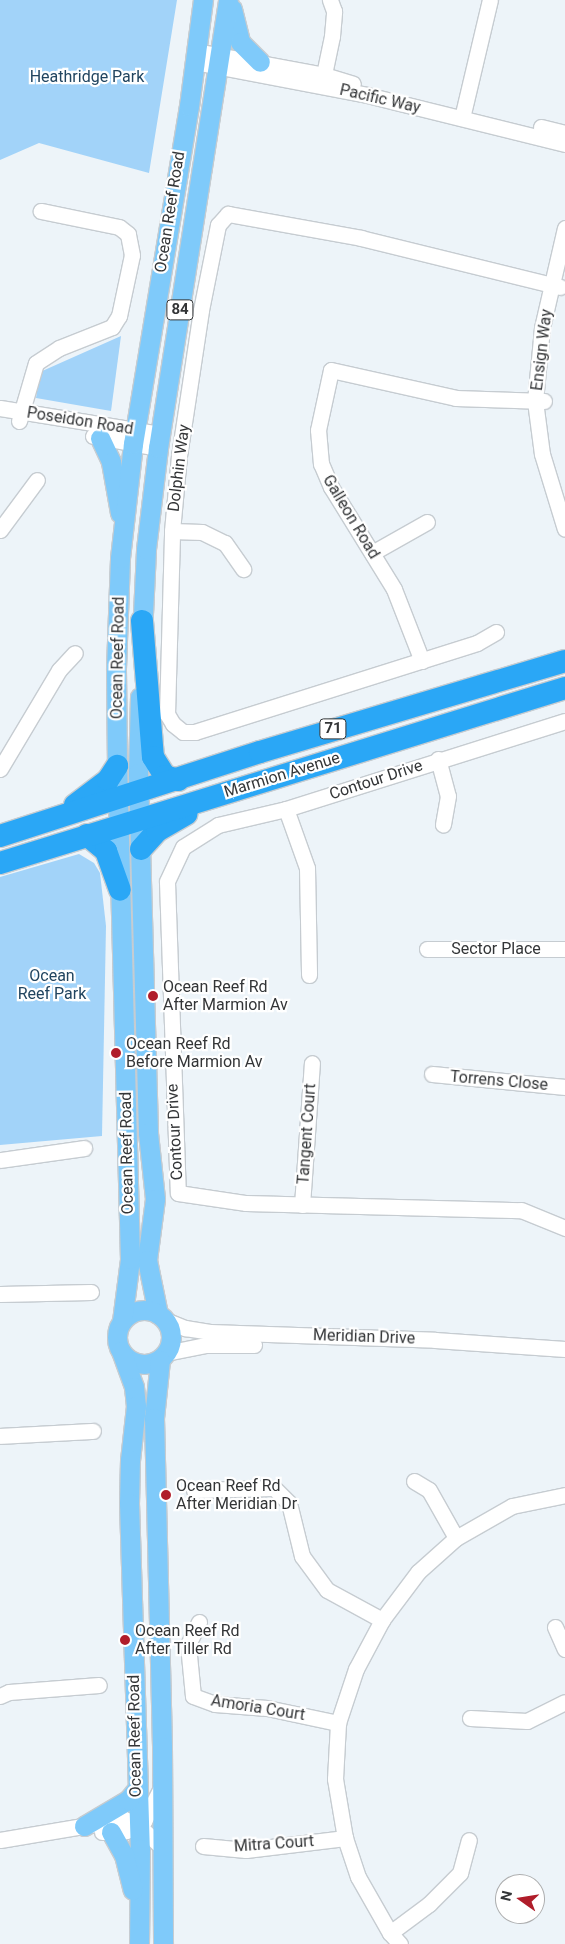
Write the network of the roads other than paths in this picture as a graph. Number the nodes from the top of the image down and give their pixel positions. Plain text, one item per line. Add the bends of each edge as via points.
1 (203, 0) edge
2 (230, 0) edge
3 (330, 0) edge
4 (490, 0) edge
5 (195, 57) junction
6 (219, 61) junction
7 (260, 62) junction
8 (323, 81) junction
9 (464, 113) junction
10 (565, 133) edge
11 (565, 144) edge
12 (41, 211) dead end
13 (565, 228) edge
14 (565, 266) edge
15 (556, 286) junction
16 (540, 401) junction
17 (0, 408) edge
18 (0, 417) edge
19 (20, 417) junction
20 (134, 437) junction
21 (100, 438) junction
22 (159, 441) junction
23 (37, 480) dead end
24 (565, 502) edge
25 (427, 522) dead end
26 (123, 526) junction
27 (565, 529) edge
28 (0, 530) edge
29 (172, 531) junction
30 (372, 553) junction
31 (243, 569) dead end
32 (142, 621) junction
33 (496, 632) dead end
34 (565, 646) edge
35 (75, 654) dead end
36 (422, 661) junction
37 (565, 662) edge
38 (540, 668) junction
39 (565, 688) edge
40 (565, 722) edge
41 (438, 760) junction
42 (117, 766) junction
43 (0, 769) edge
44 (298, 771) junction
45 (178, 780) junction
46 (128, 794) junction
47 (286, 809) junction
48 (65, 815) junction
49 (140, 820) junction
50 (118, 825) junction
51 (443, 825) dead end
52 (87, 835) junction
53 (0, 836) edge
54 (141, 850) junction
55 (0, 863) edge
56 (120, 890) junction
57 (427, 949) dead end
58 (565, 949) edge
59 (309, 975) dead end
60 (312, 1063) dead end
61 (432, 1074) dead end
62 (565, 1087) edge
63 (84, 1148) dead end
64 (0, 1160) edge
65 (302, 1205) junction
66 (565, 1228) edge
67 (91, 1292) dead end
68 (0, 1294) edge
69 (162, 1317) junction
70 (122, 1321) junction
71 (565, 1349) edge
72 (121, 1351) junction
73 (163, 1357) junction
74 (565, 1358) edge
75 (93, 1431) dead end
76 (0, 1436) edge
77 (414, 1481) dead end
78 (194, 1490) dead end
79 (565, 1495) edge
80 (456, 1538) junction
81 (382, 1620) junction
82 (199, 1622) dead end
83 (555, 1627) dead end
84 (565, 1649) edge
85 (99, 1685) dead end
86 (0, 1696) edge
87 (565, 1702) edge
88 (470, 1718) dead end
89 (338, 1723) junction
90 (163, 1783) junction
91 (136, 1790) junction
92 (138, 1825) junction
93 (80, 1827) junction
94 (111, 1832) junction
95 (345, 1838) junction
96 (0, 1840) edge
97 (469, 1840) dead end
98 (203, 1846) dead end
99 (163, 1848) junction
100 (139, 1918) junction
101 (395, 1939) edge
102 (139, 1944) edge
103 (163, 1944) edge

1 - 5 main road, Ocean Reef Road / 84
2 - 6 main road, Ocean Reef Road / 84
2 - 7 main road via 240,42
3 - 8 street via 334,10
4 - 9 street
5 - 6 street, Pacific Way
5 - 20 main road, Ocean Reef Road / 84
6 - 7 street, Pacific Way
6 - 8 street, Pacific Way
6 - 22 main road, Ocean Reef Road / 84
7 - 8 street, Pacific Way
8 - 9 street, Pacific Way
9 - 10 street, Pacific Way
9 - 11 street, Pacific Way
12 - 19 street via 119,228 128,234 132,255 119,316 112,327 59,348 36,362
13 - 15 street, Ensign Way
14 - 15 street, Ensign Way
15 - 16 street, Ensign Way
15 - 29 street, Dolphin Way via 361,238 228,214 218,225 201,310 179,456
16 - 24 street, Ensign Way via 550,454
16 - 27 street, Ensign Way via 542,454
16 - 30 street, Galleon Road via 456,398 331,370 318,430 321,464 331,487
17 - 19 street, Poseidon Road
18 - 19 street, Poseidon Road
19 - 20 street, Poseidon Road
19 - 21 street, Poseidon Road
20 - 21 street, Poseidon Road
20 - 22 street, Poseidon Road
20 - 26 main road, Ocean Reef Road / 84
21 - 26 main road via 111,462
22 - 32 main road, Ocean Reef Road / 84 via 146,549
23 - 28 street
25 - 30 street
26 - 42 main road, Ocean Reef Road / 84 via 116,649
29 - 31 street via 202,532 225,543
29 - 36 street, Dolphin Way via 166,714 183,732 195,732
30 - 36 street, Galleon Road via 406,613
32 - 45 highway via 154,757 165,776
32 - 46 main road, Ocean Reef Road / 84
33 - 36 street, Dolphin Way via 477,644
34 - 38 highway
35 - 43 street via 59,670
37 - 38 highway, Marmion Avenue / 71
38 - 45 highway, Marmion Avenue / 71 via 269,749
39 - 44 highway, Marmion Avenue / 71
40 - 41 street, Contour Drive
41 - 47 street, Contour Drive
41 - 51 street via 448,796
42 - 46 main road, Ocean Reef Road / 84
42 - 48 highway via 108,780
44 - 49 highway, Marmion Avenue / 71
44 - 54 highway via 272,789 206,807 173,821 149,837
45 - 46 highway, Marmion Avenue / 71
46 - 48 highway, Marmion Avenue / 71
46 - 49 main road, Ocean Reef Road
46 - 50 main road, Ocean Reef Road
47 - 59 street via 307,868
47 - 65 street, Contour Drive via 218,825 182,847 167,882 173,1106 178,1194 246,1203
48 - 53 highway, Marmion Avenue / 71
49 - 50 highway, Marmion Avenue / 71
49 - 54 main road, Ocean Reef Road
50 - 52 highway, Marmion Avenue / 71
50 - 56 main road, Ocean Reef Road
52 - 55 highway, Marmion Avenue / 71
52 - 56 highway via 106,851
54 - 69 main road, Ocean Reef Road via 148,1133 155,1199 147,1260
56 - 70 main road, Ocean Reef Road via 130,1259
57 - 58 street, Sector Place
60 - 65 street, Tangent Court
61 - 62 street, Torrens Close
63 - 64 street
65 - 66 street, Contour Drive via 521,1210
67 - 68 street
69 - 70 main road via 143,1310
69 - 71 street, Meridian Drive via 185,1328 210,1332 417,1339
69 - 73 main road via 171,1336
70 - 72 main road via 117,1336
72 - 73 main road via 134,1363 152,1364
72 - 91 main road, Ocean Reef Road via 134,1387 136,1406 129,1503
73 - 74 street, Meridian Drive via 219,1344 395,1347
73 - 90 main road, Ocean Reef Road via 154,1418
75 - 76 street
77 - 80 street via 429,1490
78 - 81 street via 274,1488 290,1503 302,1556 327,1590
79 - 80 street via 512,1506
80 - 81 street via 418,1572
81 - 89 street via 356,1669
82 - 89 street, Amoria Court via 188,1645 193,1696 215,1704 267,1708
83 - 84 street
85 - 86 street via 9,1692
87 - 88 street via 527,1721
89 - 95 street via 335,1779
90 - 92 street via 144,1821
90 - 99 main road, Ocean Reef Road
91 - 92 main road, Ocean Reef Road
91 - 93 main road via 128,1800
92 - 93 street via 124,1819
92 - 94 street via 126,1831
92 - 99 street
92 - 100 main road, Ocean Reef Road
93 - 94 street
93 - 96 street
94 - 100 main road via 124,1855
95 - 98 street, Mitra Court via 246,1850
95 - 101 street via 358,1876
97 - 101 street via 460,1873
99 - 103 main road, Ocean Reef Road
100 - 102 main road, Ocean Reef Road

